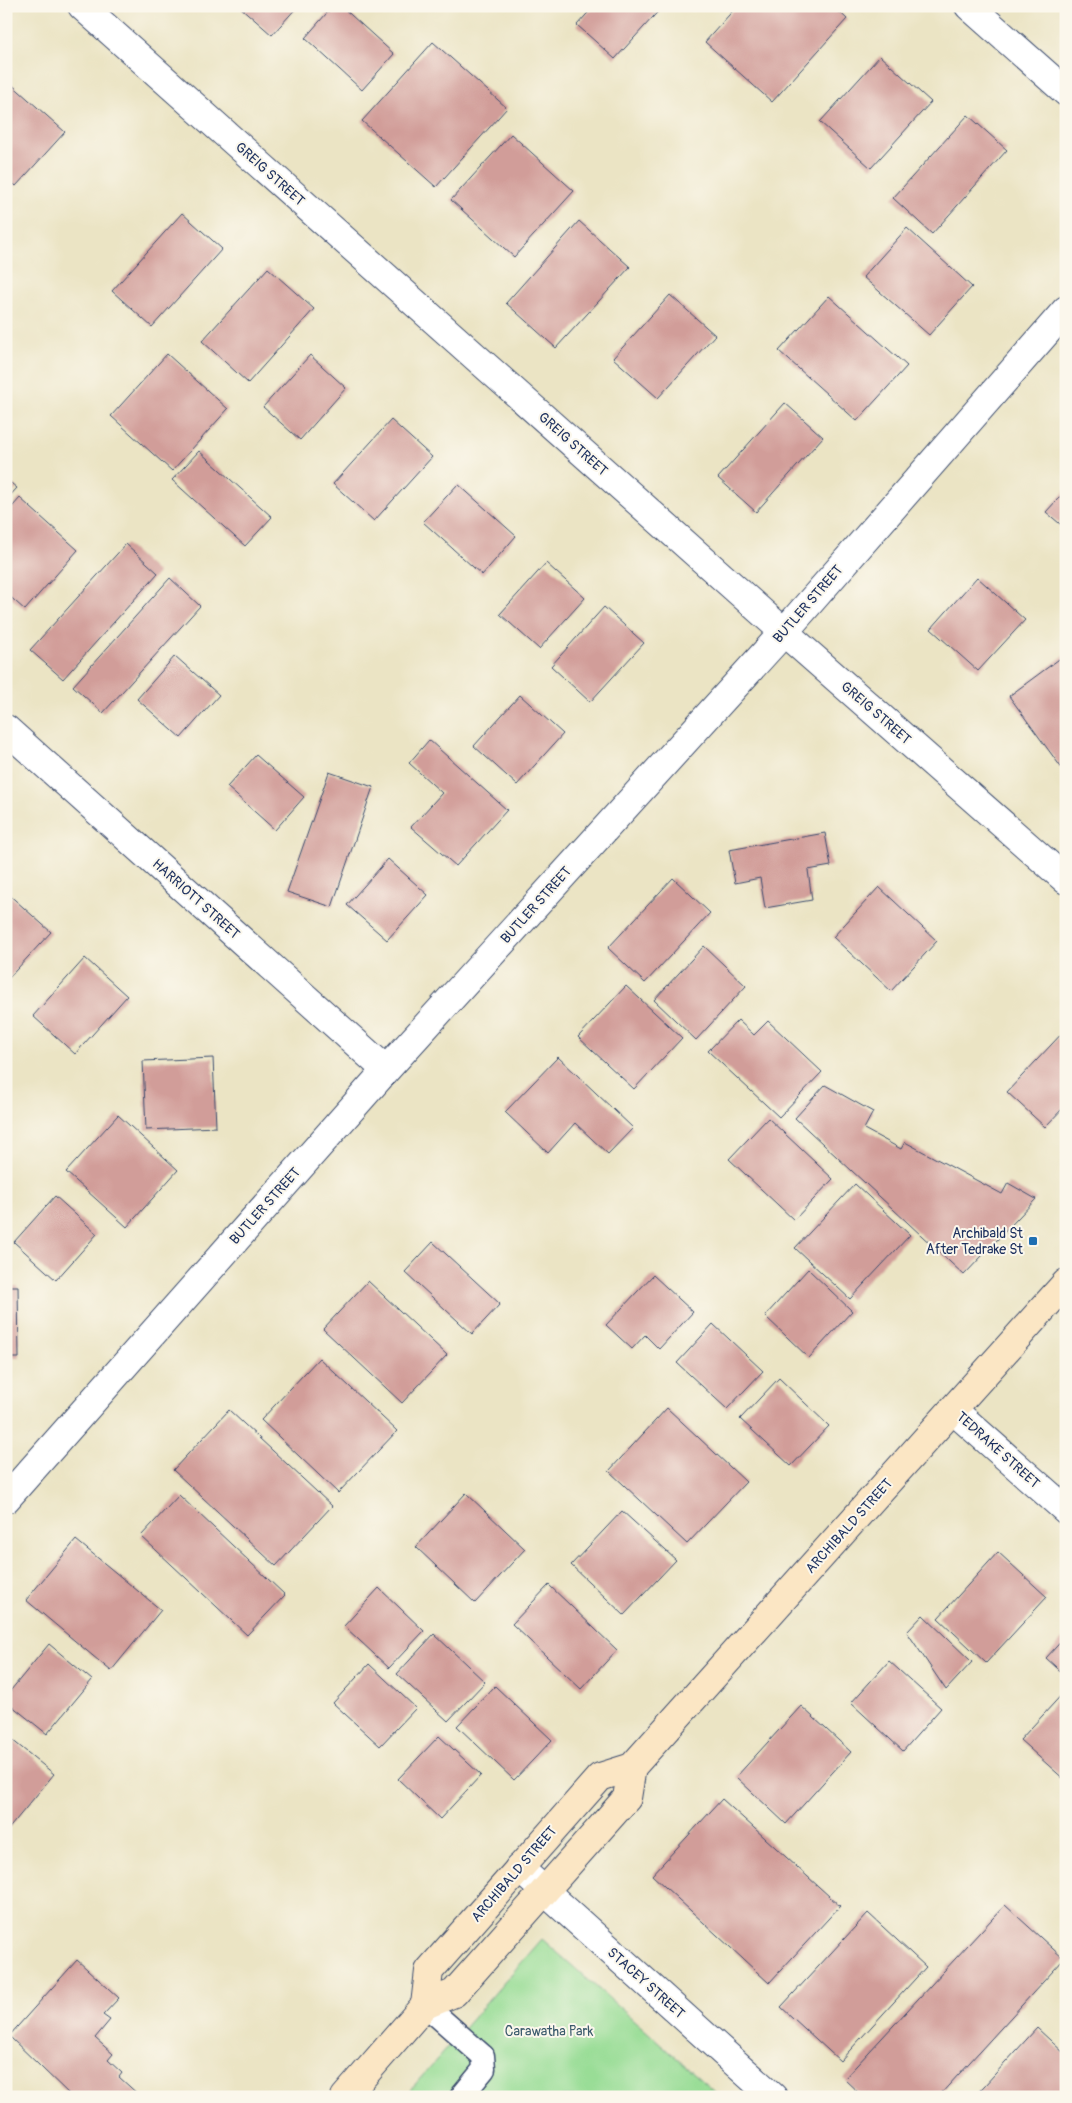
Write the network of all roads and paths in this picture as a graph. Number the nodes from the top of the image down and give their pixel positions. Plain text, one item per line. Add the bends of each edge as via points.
1 (82, 6) edge
2 (969, 6) edge
3 (1066, 92) edge
4 (1066, 310) edge
5 (784, 632) junction
6 (6, 729) edge
7 (1066, 880) edge
8 (386, 1070) junction
9 (1066, 1284) edge
10 (953, 1410) junction
11 (6, 1499) edge
12 (1066, 1510) edge
13 (632, 1767) junction
14 (519, 1868) junction
15 (544, 1891) junction
16 (425, 2005) junction
17 (345, 2097) edge
18 (461, 2097) edge
19 (773, 2097) edge

1 - 5 street, GREIG STREET
2 - 3 street
4 - 5 street, BUTLER STREET
5 - 7 street, GREIG STREET
5 - 8 street, BUTLER STREET
6 - 8 street, HARRIOTT STREET
8 - 11 street, BUTLER STREET
9 - 10 street, ARCHIBALD STREET
10 - 12 street, TEDRAKE STREET
10 - 13 street, ARCHIBALD STREET
13 - 14 street, ARCHIBALD STREET via 600,1777
13 - 15 street via 627,1798
14 - 15 street, STACEY STREET
14 - 16 street, ARCHIBALD STREET via 429,1971
15 - 16 street via 454,1993
15 - 19 street, STACEY STREET
16 - 17 street
16 - 18 lane via 483,2056 484,2069

